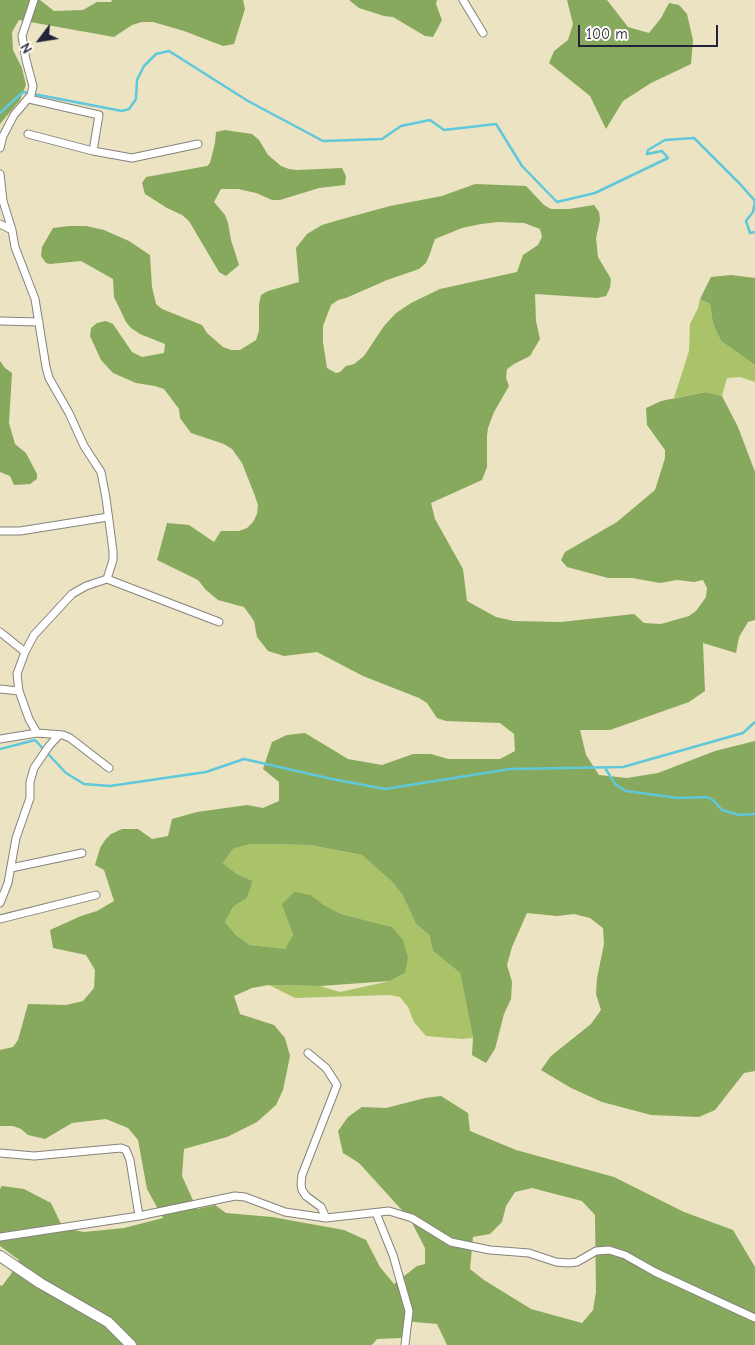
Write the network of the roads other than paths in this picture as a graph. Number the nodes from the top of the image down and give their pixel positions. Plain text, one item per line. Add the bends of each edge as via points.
1 (34, 0) edge
2 (463, 0) edge
3 (484, 33) dead end
4 (30, 97) junction
5 (28, 134) dead end
6 (198, 144) dead end
7 (0, 148) edge
8 (93, 150) junction
9 (0, 174) edge
10 (0, 224) edge
11 (12, 230) junction
12 (0, 321) edge
13 (39, 322) junction
14 (108, 516) junction
15 (0, 531) edge
16 (107, 579) junction
17 (219, 622) dead end
18 (0, 632) edge
19 (25, 652) junction
20 (0, 690) edge
21 (19, 691) junction
22 (37, 733) junction
23 (59, 735) junction
24 (0, 739) edge
25 (109, 768) dead end
26 (82, 853) dead end
27 (11, 868) junction
28 (96, 896) dead end
29 (0, 903) edge
30 (0, 919) edge
31 (308, 1053) dead end
32 (0, 1153) edge
33 (376, 1213) junction
34 (139, 1216) junction
35 (326, 1218) junction
36 (0, 1238) edge
37 (0, 1256) edge
38 (755, 1318) edge
39 (131, 1345) edge
40 (405, 1345) edge

1 - 4 street via 22,36 33,86
2 - 3 street
4 - 7 street via 14,115
4 - 8 street via 99,115
5 - 8 street
6 - 8 street via 132,158
9 - 11 street via 3,201
10 - 11 street
11 - 13 street via 17,254 35,299
12 - 13 street
13 - 14 street via 49,378 101,472
14 - 15 street via 20,531
14 - 16 street via 113,560
16 - 17 street
16 - 19 street via 72,594 34,635
18 - 19 street
19 - 21 street via 18,674
20 - 21 street
21 - 22 street
22 - 23 street
22 - 24 street
23 - 25 street via 70,738
23 - 27 street via 34,768 30,798 16,838
26 - 27 street
27 - 29 street
28 - 30 street
31 - 35 street via 326,1068 337,1085 301,1184 306,1196 321,1207
32 - 34 street via 34,1156 126,1150
33 - 35 street
33 - 38 street via 389,1211 412,1218 451,1242 529,1253 556,1262 577,1262 596,1251 609,1250
33 - 40 street via 409,1311
34 - 35 street via 236,1196 285,1212
34 - 36 street
37 - 39 street via 108,1322

